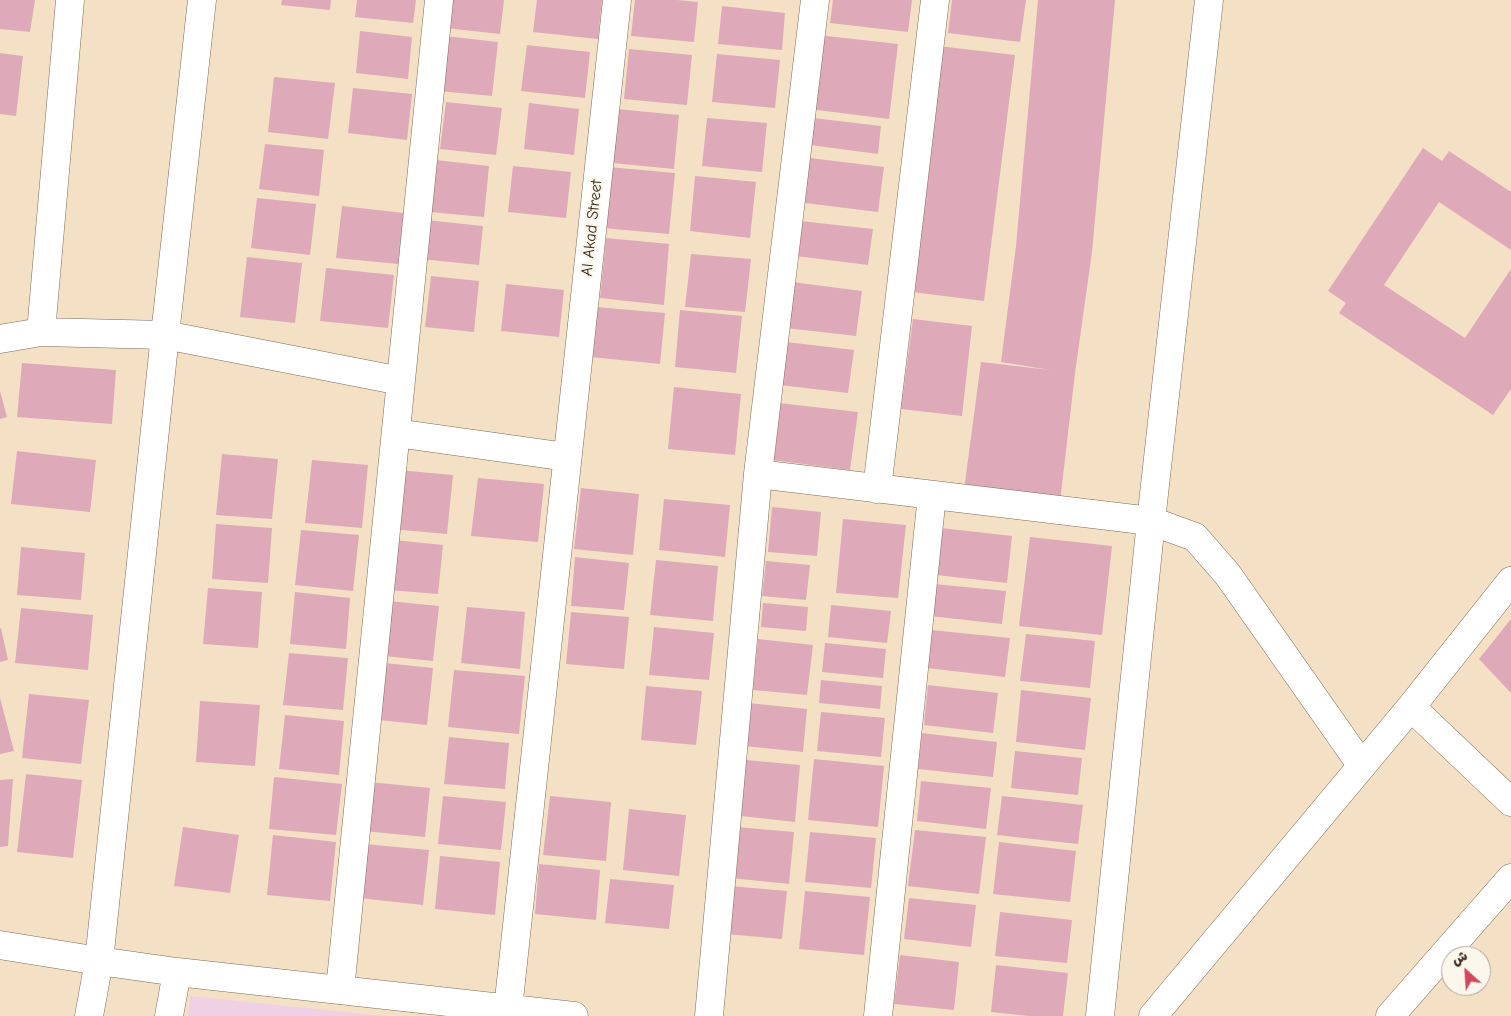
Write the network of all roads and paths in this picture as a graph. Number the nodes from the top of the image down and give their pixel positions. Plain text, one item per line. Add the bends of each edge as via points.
1 (70, 0) edge
2 (202, 0) edge
3 (439, 0) edge
4 (616, 0) edge
5 (815, 0) edge
6 (935, 0) edge
7 (1209, 0) edge
8 (41, 332) junction
9 (165, 335) junction
10 (0, 339) edge
11 (401, 380) junction
12 (396, 432) junction
13 (568, 457) junction
14 (758, 474) junction
15 (877, 489) junction
16 (932, 495) junction
17 (1151, 521) junction
18 (1511, 581) edge
19 (1411, 708) junction
20 (1362, 766) junction
21 (1511, 802) edge
22 (1511, 878) edge
23 (0, 945) edge
24 (99, 961) junction
25 (177, 972) junction
26 (340, 990) junction
27 (508, 1009) junction
28 (89, 1016) edge
29 (169, 1016) edge
30 (574, 1016) edge
31 (709, 1016) edge
32 (878, 1016) edge
33 (1100, 1016) edge
34 (1153, 1016) edge
35 (1390, 1016) edge

1 - 8 street
2 - 9 street
3 - 11 street
4 - 13 street, Al Akad Street
5 - 14 street
6 - 15 street
7 - 17 street
8 - 9 street
8 - 10 street
9 - 11 street
9 - 24 street
11 - 12 street
12 - 13 street
12 - 26 street
13 - 27 street, Al Akad Street
14 - 15 street
14 - 31 street
15 - 16 street
16 - 17 street
16 - 32 street
17 - 20 street via 1195,537 1228,575
17 - 33 street
18 - 19 street
19 - 20 street
19 - 21 street
20 - 34 street
22 - 35 street
23 - 24 street
24 - 25 street
24 - 28 street
25 - 26 street
25 - 29 street
26 - 27 street
27 - 30 street

